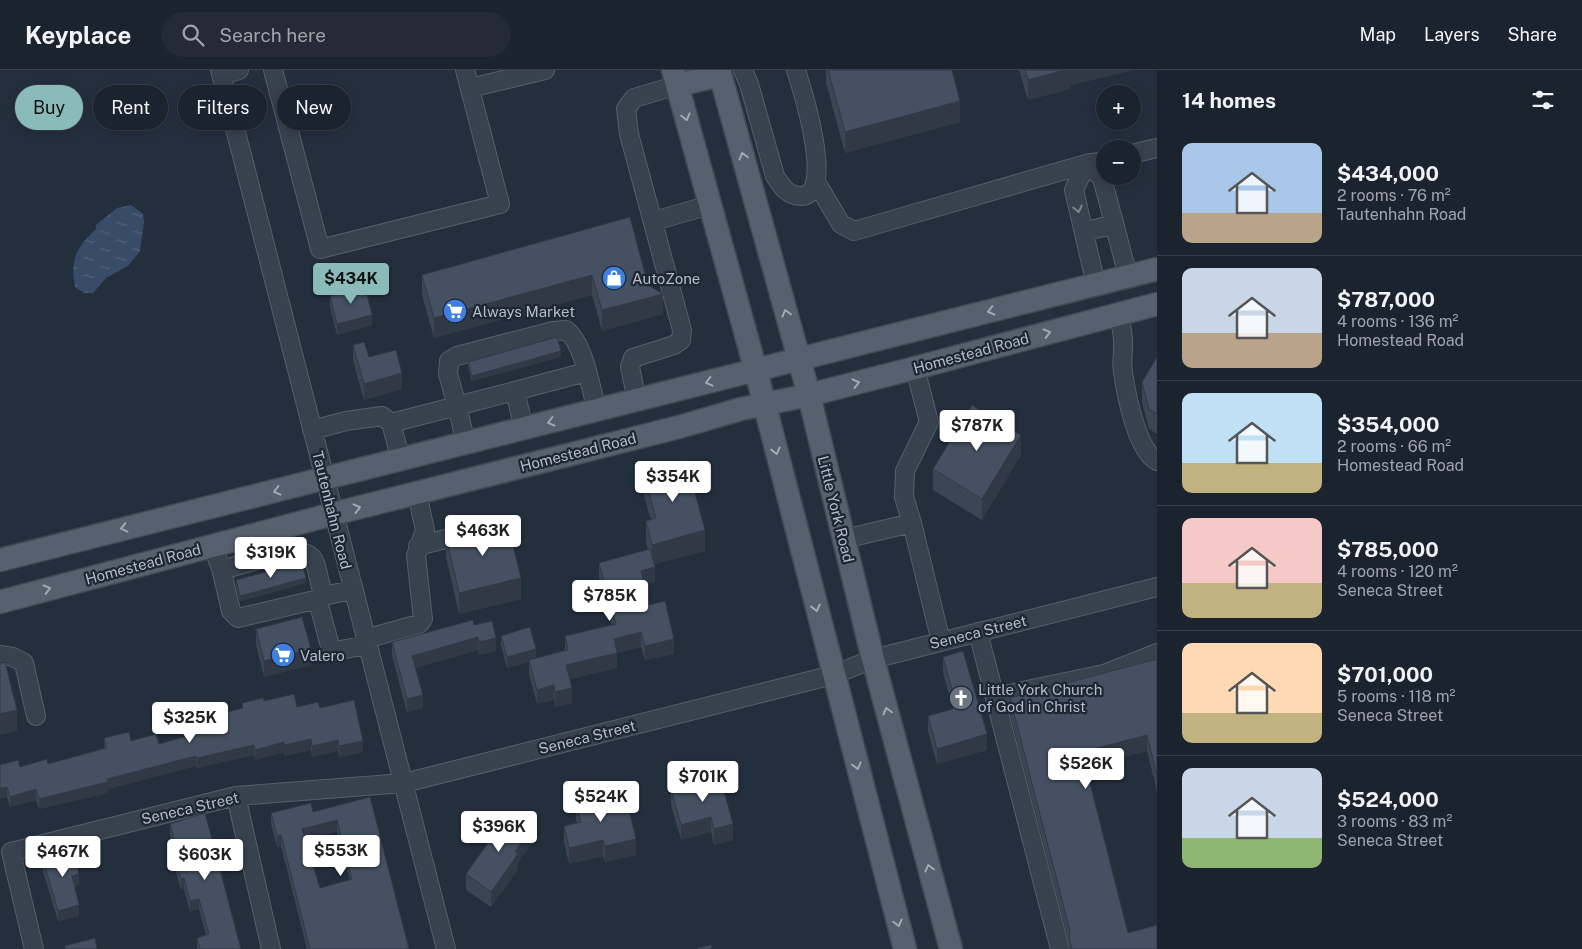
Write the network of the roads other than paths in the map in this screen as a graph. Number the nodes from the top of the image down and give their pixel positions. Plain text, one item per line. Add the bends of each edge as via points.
1 (273, 70) edge
2 (465, 70) edge
3 (545, 70) edge
4 (743, 70) edge
5 (796, 70) edge
6 (227, 72) edge
7 (724, 72) edge
8 (676, 78) edge
9 (470, 88) junction
10 (1157, 148) edge
11 (1141, 152) edge
12 (1096, 162) edge
13 (1086, 164) junction
14 (816, 182) junction
15 (710, 204) junction
16 (654, 221) junction
17 (1114, 224) junction
18 (1084, 232) junction
19 (1157, 269) edge
20 (1112, 281) junction
21 (1157, 304) edge
22 (1119, 313) junction
23 (798, 360) junction
24 (915, 368) junction
25 (756, 371) junction
26 (586, 372) junction
27 (515, 391) junction
28 (808, 395) junction
29 (636, 401) junction
30 (764, 404) junction
31 (457, 406) junction
32 (597, 411) junction
33 (391, 423) junction
34 (524, 429) junction
35 (312, 430) junction
36 (466, 444) junction
37 (401, 460) junction
38 (1157, 461) edge
39 (324, 479) junction
40 (417, 493) junction
41 (333, 514) junction
42 (912, 523) junction
43 (482, 530) edge
44 (270, 531) junction
45 (844, 539) junction
46 (214, 546) junction
47 (418, 546) junction
48 (272, 556) junction
49 (0, 560) edge
50 (221, 568) junction
51 (1157, 587) edge
52 (353, 590) junction
53 (321, 598) junction
54 (0, 602) edge
55 (978, 632) junction
56 (366, 642) junction
57 (942, 642) junction
58 (1, 652) edge
59 (1157, 653) edge
60 (873, 659) junction
61 (833, 675) junction
62 (995, 697) junction
63 (36, 716) dead end
64 (404, 783) junction
65 (236, 796) junction
66 (34, 949) edge
67 (271, 949) edge
68 (446, 949) edge
69 (905, 949) edge
70 (951, 949) edge
71 (1060, 949) edge

1 - 9 street via 320,249 500,204
2 - 9 street
3 - 9 street
4 - 14 street via 775,176 782,188 793,196 805,196
5 - 14 street via 816,152
6 - 35 street, Tautenhahn Road
7 - 8 main road
23 -> 7 main road, Little York Road
8 -> 15 main road
8 - 16 street via 634,98 626,109 627,125
10 - 11 street
12 - 13 street
13 - 14 street via 854,231 841,224
13 - 17 street via 1102,178
13 -> 18 street via 1074,190
15 - 16 street
15 - 25 main road
16 - 29 street via 682,336 674,345 633,358 630,367
17 - 18 street
17 - 20 street
18 - 20 street
19 - 20 main road
20 - 22 main road
20 -> 23 main road
21 - 22 main road, Homestead Road
24 -> 22 main road, Homestead Road
22 - 38 street via 1125,384 1140,441
23 - 25 main road
23 - 28 main road, Little York Road
28 -> 24 main road, Homestead Road
24 - 42 street via 929,422 905,471 904,497
25 -> 29 main road
25 - 30 main road
26 - 27 street
26 - 31 street via 573,335 566,330 457,356 449,361 448,374
26 - 32 street
27 - 31 street
27 - 34 street
28 - 30 main road, Homestead Road
28 - 45 main road, Little York Road
29 - 32 main road
30 - 40 main road, Homestead Road
30 -> 61 main road
31 - 33 street
31 - 36 street
32 -> 34 main road
33 - 35 street via 382,416 375,416
33 - 37 street
34 - 36 main road
35 - 39 street, Tautenhahn Road
36 - 37 main road
37 - 39 main road
39 - 41 street, Tautenhahn Road
39 -> 49 main road
41 -> 40 main road, Homestead Road
40 - 47 street via 425,530
41 - 44 main road, Homestead Road
41 - 52 street, Tautenhahn Road
42 - 45 street
42 - 57 street
43 - 47 street
44 - 46 main road, Homestead Road
44 - 48 street via 276,551
45 - 60 main road, Little York Road
46 - 50 street
54 -> 46 main road, Homestead Road
47 - 56 street via 416,556 423,620
48 - 50 street
48 - 53 street via 303,551 309,554
50 - 53 street via 231,611 238,618
51 - 55 street, Seneca Street
52 - 53 street
52 - 56 street, Tautenhahn Road
53 - 56 street via 319,604 330,646 335,651
55 - 57 street, Seneca Street
55 - 62 street
56 - 64 street, Tautenhahn Road
57 - 60 street, Seneca Street
58 - 63 street via 24,663
59 - 62 street via 1104,674
60 - 61 street, Seneca Street
70 -> 60 main road, Little York Road
61 - 64 street, Seneca Street
61 -> 69 main road
62 - 71 street
64 - 65 street, Seneca Street
64 - 68 street, Tautenhahn Road
65 - 66 street, Seneca Street via 11,852
65 - 67 street

